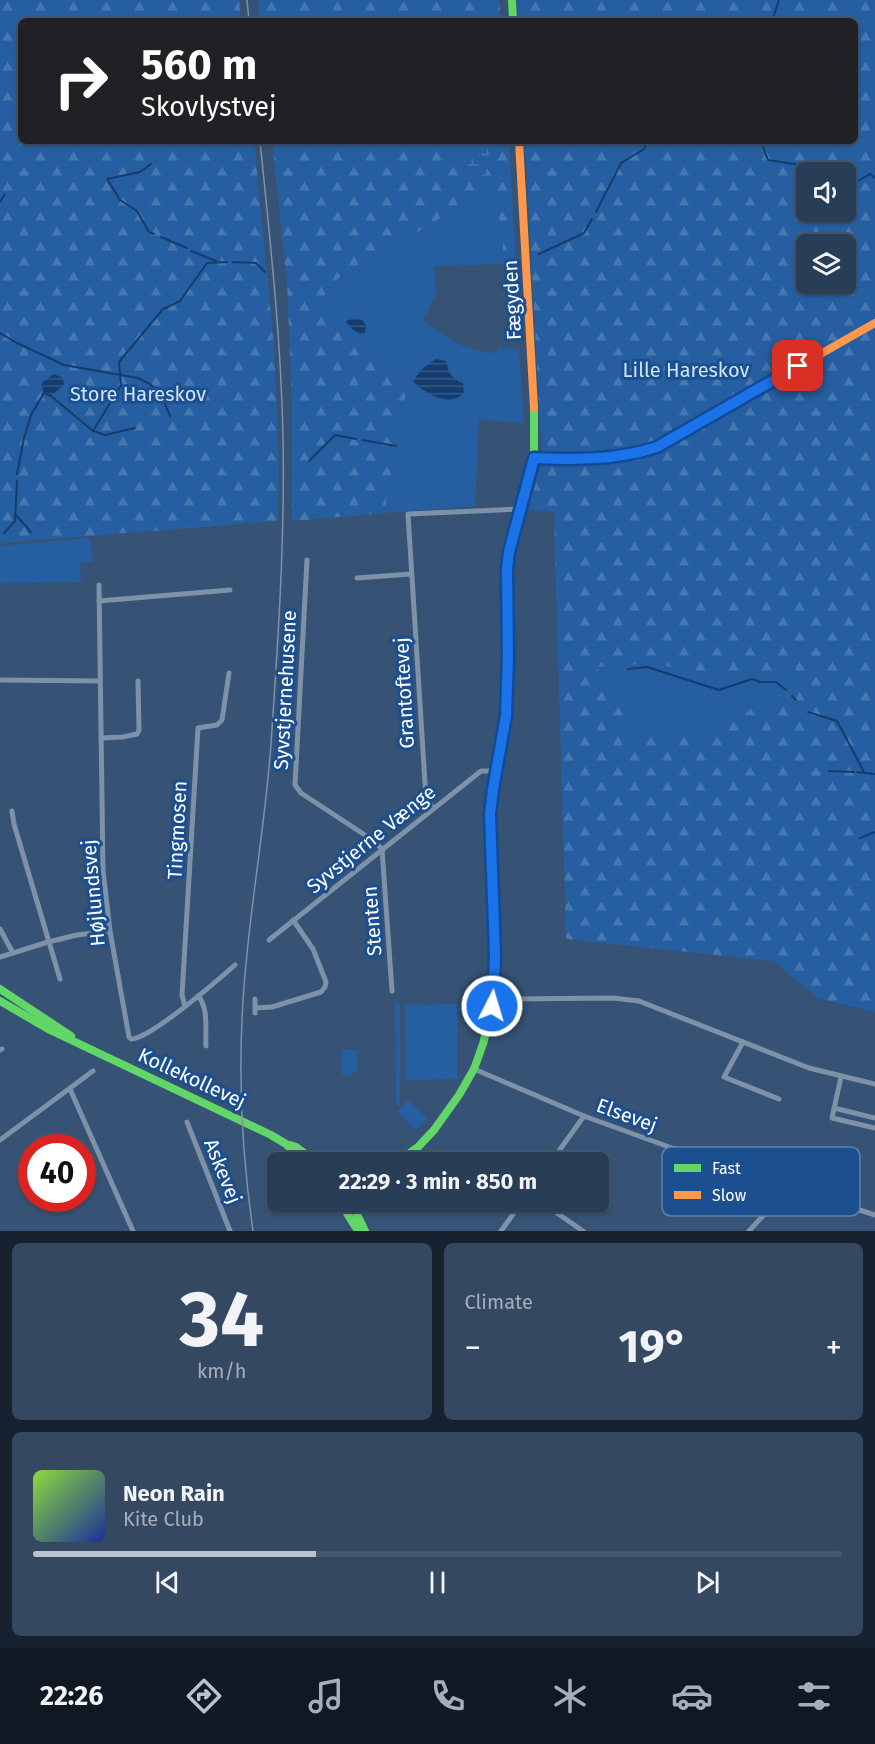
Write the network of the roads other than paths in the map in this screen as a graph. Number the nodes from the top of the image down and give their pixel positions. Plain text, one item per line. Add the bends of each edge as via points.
1 (512, 0) edge
2 (513, 18) edge
3 (519, 144) edge
4 (875, 323) edge
5 (534, 458) junction
6 (521, 509) junction
7 (307, 560) dead end
8 (411, 574) junction
9 (357, 578) dead end
10 (99, 585) dead end
11 (230, 591) dead end
12 (99, 601) junction
13 (229, 673) dead end
14 (0, 680) edge
15 (99, 681) junction
16 (138, 681) dead end
17 (101, 738) junction
18 (496, 771) junction
19 (433, 808) junction
20 (12, 811) dead end
21 (382, 849) junction
22 (293, 920) junction
23 (0, 928) edge
24 (110, 931) junction
25 (269, 940) dead end
26 (48, 942) junction
27 (13, 953) junction
28 (1, 958) edge
29 (236, 965) dead end
30 (60, 979) dead end
31 (0, 989) edge
32 (392, 991) dead end
33 (198, 996) junction
34 (255, 999) dead end
35 (494, 999) junction
36 (0, 1000) edge
37 (185, 1006) junction
38 (743, 1042) junction
39 (82, 1044) junction
40 (206, 1046) dead end
41 (474, 1069) junction
42 (93, 1071) dead end
43 (841, 1077) junction
44 (875, 1084) edge
45 (70, 1089) junction
46 (779, 1098) dead end
47 (834, 1108) junction
48 (584, 1116) junction
49 (875, 1118) edge
50 (188, 1122) dead end
51 (875, 1128) edge
52 (0, 1140) edge
53 (286, 1144) junction
54 (669, 1147) edge
55 (294, 1152) edge
56 (303, 1152) edge
57 (411, 1152) edge
58 (558, 1152) edge
59 (860, 1210) edge
60 (348, 1212) edge
61 (356, 1212) edge
62 (515, 1212) edge
63 (555, 1212) edge
64 (875, 1215) edge
65 (762, 1216) edge
66 (133, 1231) edge
67 (230, 1231) edge
68 (358, 1231) edge
69 (365, 1231) edge
70 (501, 1231) edge
71 (583, 1231) edge
72 (748, 1231) edge

1 - 2 street
3 - 5 street, Fægyden
4 - 5 street via 657,447 616,457
5 - 6 street, Fægyden
6 - 8 street, Grantoftevej via 408,514
6 - 18 street, Fægyden via 507,570 506,716
7 - 21 street, Syvstjernehusene via 295,785
8 - 9 street
8 - 19 street, Grantoftevej via 424,783 426,800
10 - 12 street, Højlundsvej
11 - 12 street
12 - 15 street, Højlundsvej
13 - 37 street, Tingmosen via 222,720 217,725 198,728 182,995
14 - 15 street
15 - 17 street, Højlundsvej
16 - 17 street via 137,734
17 - 24 street, Højlundsvej via 103,870
18 - 19 street, Syvstjerne Vænge via 481,771
18 - 35 street, Fægyden via 490,814
19 - 21 street, Syvstjerne Vænge
20 - 26 street
21 - 22 street, Syvstjerne Vænge
21 - 32 street, Stenten
22 - 25 street, Syvstjerne Vænge
22 - 34 street via 313,949 325,987 321,992 255,1011
23 - 27 street
24 - 26 street
24 - 37 street, Højlundsvej via 131,1039 148,1033
26 - 27 street
26 - 30 street
27 - 28 street
29 - 33 street
31 - 39 street, Kollekollevej
33 - 37 street
33 - 40 street via 204,1007
35 - 38 street via 639,1001
35 - 41 street, Fægyden
36 - 39 street, Kollekollevej via 57,1035
38 - 43 street
38 - 46 street via 724,1077
39 - 53 street, Kollekollevej
41 - 48 street, Elsevej
41 - 57 street, Fægyden via 434,1130
42 - 45 street
43 - 44 street
43 - 47 street
45 - 52 street
45 - 66 street
47 - 49 street
47 - 51 street via 832,1118
48 - 54 street, Elsevej
48 - 58 street
50 - 67 street, Askevej
53 - 55 street, Kollekollevej
53 - 56 street, Kollekollevej
59 - 64 street, Elsevej
60 - 68 street
61 - 69 street
62 - 70 street
63 - 71 street
65 - 72 street

